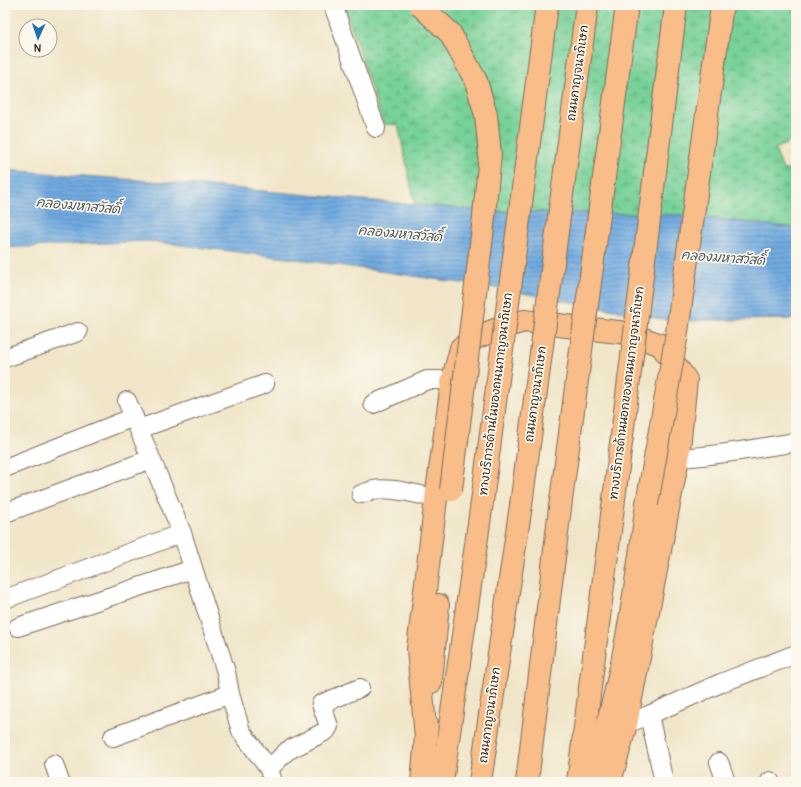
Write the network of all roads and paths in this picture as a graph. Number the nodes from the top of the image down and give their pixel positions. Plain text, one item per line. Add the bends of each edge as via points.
1 (333, 5) edge
2 (420, 5) edge
3 (547, 5) edge
4 (587, 5) edge
5 (627, 5) edge
6 (676, 5) edge
7 (722, 5) edge
8 (376, 128) dead end
9 (78, 332) dead end
10 (5, 358) edge
11 (452, 383) junction
12 (265, 384) dead end
13 (372, 404) dead end
14 (133, 416) junction
15 (796, 442) edge
16 (678, 458) junction
17 (151, 459) junction
18 (5, 468) edge
19 (361, 494) dead end
20 (443, 495) junction
21 (5, 513) edge
22 (182, 533) junction
23 (193, 568) junction
24 (5, 599) edge
25 (18, 627) dead end
26 (796, 654) edge
27 (360, 688) dead end
28 (230, 694) junction
29 (649, 715) junction
30 (626, 724) junction
31 (113, 737) dead end
32 (449, 738) junction
33 (719, 762) dead end
34 (54, 764) dead end
35 (271, 776) edge
36 (60, 782) edge
37 (423, 782) edge
38 (442, 782) edge
39 (480, 782) edge
40 (527, 782) edge
41 (578, 782) edge
42 (598, 782) edge
43 (610, 782) edge
44 (664, 782) edge
45 (726, 782) edge

1 - 8 street
2 - 20 main road, bridge via 450,33 476,80 486,116 490,154 482,236
3 - 32 main road, ทางบริการด้านในของถนนกาญจนาภิเษก, bridge
4 - 39 main road, ถนนกาญจนาภิเษก, bridge via 521,505
5 - 40 main road, bridge via 560,508
6 - 41 main road, ทางบริการด้านนอกของถนนกาญจนาภิเษก, bridge
7 - 42 main road, bridge via 676,339 635,593 598,768
9 - 10 street
11 - 13 street via 427,380
11 - 16 main road via 461,348 477,337 524,321 627,333 661,345 686,380
11 - 20 main road
12 - 14 street
14 - 17 street
14 - 18 street
15 - 16 street
16 - 30 main road
17 - 21 street
17 - 22 street
19 - 20 street via 373,490 387,490
20 - 37 main road via 437,614
22 - 23 street
22 - 24 street
23 - 25 street
23 - 28 street via 226,672
26 - 29 street
27 - 35 street via 321,704 328,726 326,731 287,751
28 - 31 street
28 - 35 street via 241,731
29 - 30 street
29 - 44 street
30 - 43 main road
32 - 37 main road
32 - 38 main road, ทางบริการด้านในของถนนกาญจนาภิเษก
33 - 45 street
34 - 36 street

